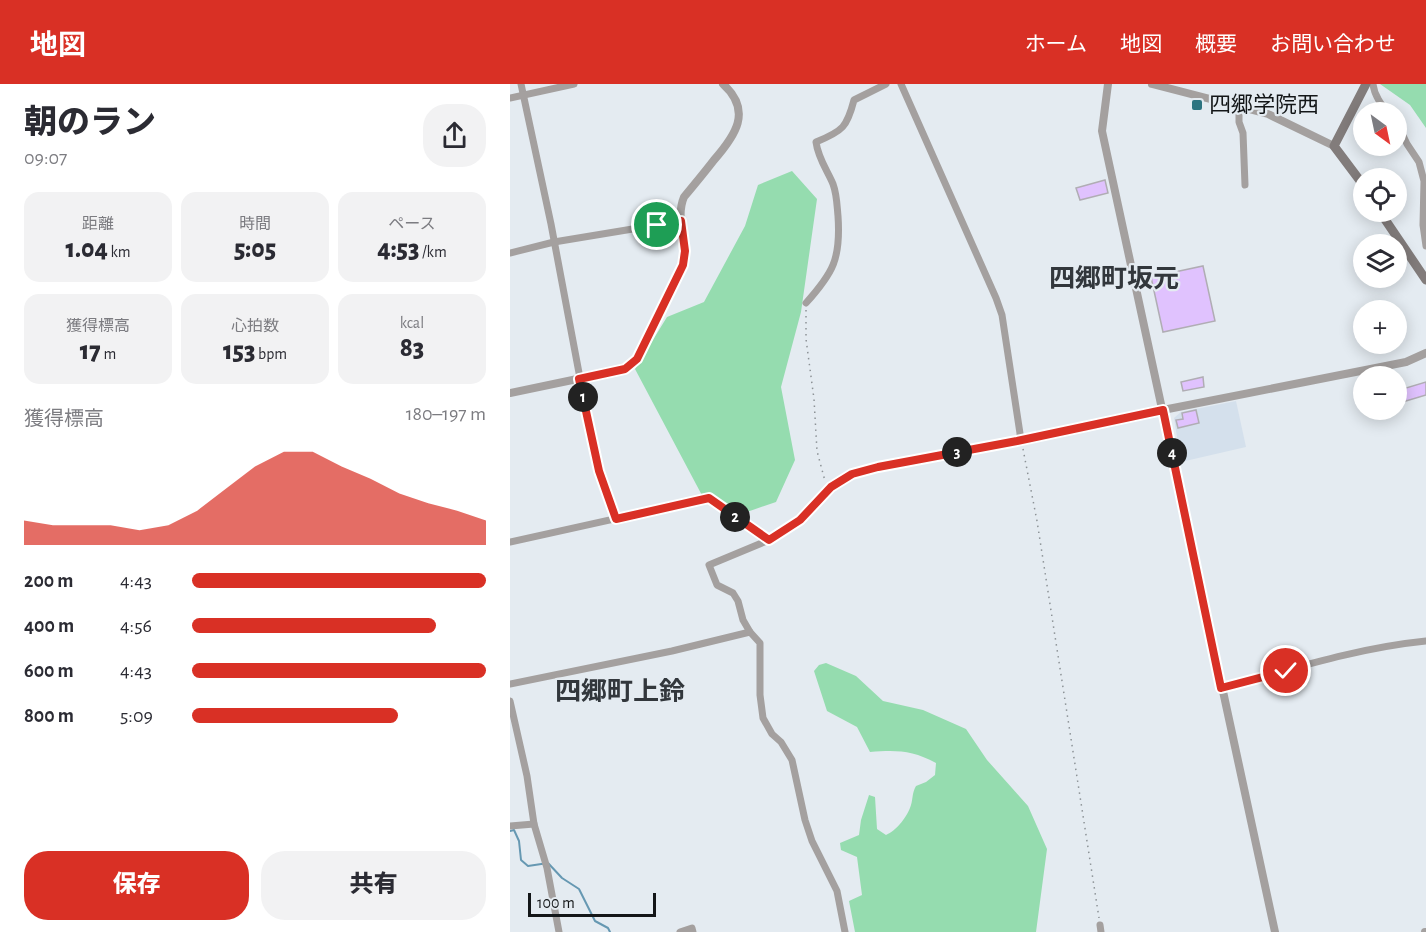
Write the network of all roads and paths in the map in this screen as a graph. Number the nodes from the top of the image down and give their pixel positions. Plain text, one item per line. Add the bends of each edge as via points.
1 (521, 84) edge
2 (574, 84) edge
3 (723, 84) edge
4 (886, 84) edge
5 (901, 84) edge
6 (1108, 84) edge
7 (1152, 84) edge
8 (1366, 84) edge
9 (1373, 84) edge
10 (523, 95) junction
11 (510, 98) edge
12 (1380, 102) edge
13 (1239, 106) junction
14 (1407, 144) edge
15 (1334, 146) junction
16 (1353, 171) edge
17 (1245, 185) dead end
18 (681, 221) junction
19 (1387, 222) edge
20 (554, 242) junction
21 (1426, 246) edge
22 (510, 253) edge
23 (1426, 280) edge
24 (806, 303) joint
25 (1426, 354) edge
26 (579, 379) junction
27 (510, 393) edge
28 (1163, 410) junction
29 (1021, 440) junction
30 (827, 490) junction
31 (616, 519) junction
32 (769, 540) junction
33 (510, 542) edge
34 (750, 632) junction
35 (1426, 641) edge
36 (510, 684) edge
37 (1221, 688) junction
38 (510, 701) edge
39 (534, 824) junction
40 (510, 826) edge
41 (1100, 928) edge
42 (559, 932) edge
43 (680, 932) edge
44 (693, 932) edge
45 (845, 932) edge
46 (1275, 932) edge

1 - 10 street
2 - 10 street
3 - 18 street via 738,105 733,138 684,197
4 - 24 street via 854,100 849,119 841,129 816,142 836,195 840,241 832,269
5 - 29 street via 1002,315
6 - 28 street via 1102,130
7 - 13 street
8 - 15 main road
9 - 12 street
10 - 11 street
10 - 20 street
13 - 15 street via 1268,114
13 - 17 street
14 - 21 street via 1419,162 1424,181
15 - 16 main road
18 - 20 street
18 - 26 street via 683,265 637,359 625,369
19 - 23 main road
20 - 22 street
20 - 26 street
24 - 30 path via 817,451
25 - 28 street via 1406,362
26 - 27 street
26 - 31 street via 599,471
28 - 29 street
28 - 37 street
29 - 30 street via 878,467 852,474
29 - 41 path
30 - 32 street via 800,520
31 - 32 street via 709,498
31 - 33 street
32 - 34 street via 709,565 717,585 733,593 738,601
34 - 36 street
34 - 45 street via 760,643 763,718 792,760 805,820 837,891
35 - 37 street via 1350,654
37 - 46 street
38 - 39 street
39 - 40 street
39 - 42 street
43 - 44 street via 692,928

